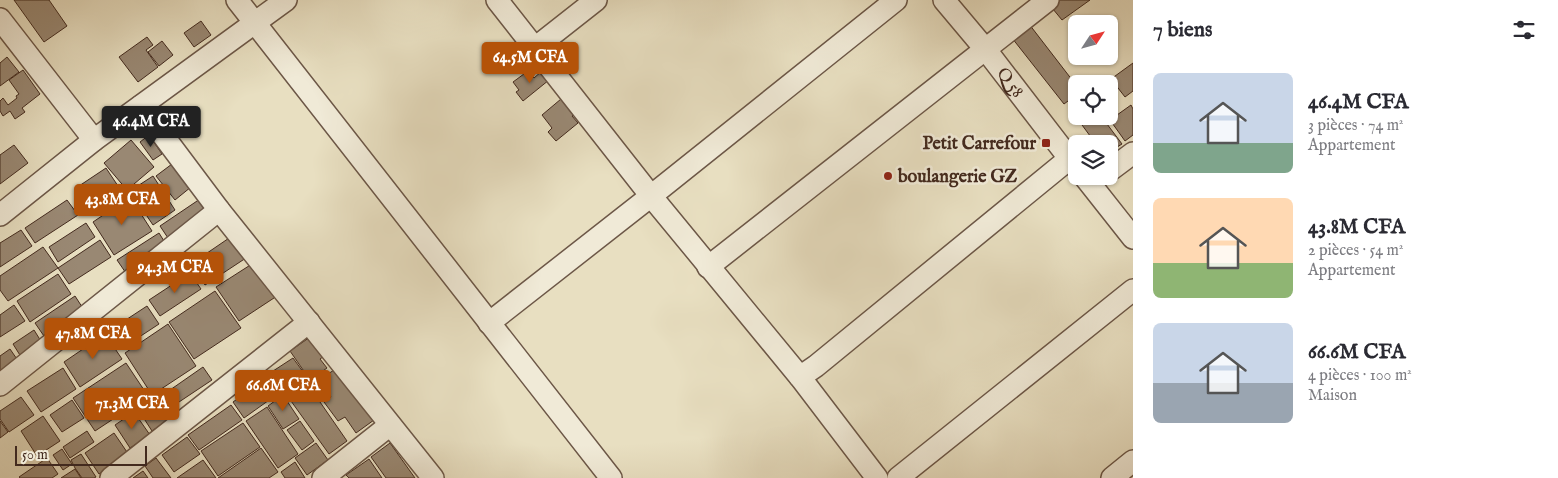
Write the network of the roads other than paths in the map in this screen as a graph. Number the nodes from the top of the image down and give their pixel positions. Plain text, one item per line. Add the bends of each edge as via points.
1 (237, 0) edge
2 (286, 0) edge
3 (497, 0) edge
4 (596, 0) edge
5 (896, 0) edge
6 (944, 0) edge
7 (1048, 0) edge
8 (0, 19) edge
9 (255, 22) junction
10 (535, 48) junction
11 (986, 50) junction
12 (141, 106) junction
13 (94, 140) junction
14 (1133, 154) edge
15 (1068, 157) edge
16 (1118, 165) edge
17 (1068, 167) edge
18 (1096, 185) edge
19 (651, 196) junction
20 (219, 210) junction
21 (0, 215) edge
22 (1133, 238) edge
23 (708, 266) junction
24 (1133, 290) edge
25 (309, 322) junction
26 (490, 323) junction
27 (800, 377) junction
28 (0, 385) edge
29 (390, 425) junction
30 (1133, 461) edge
31 (111, 478) edge
32 (323, 478) edge
33 (433, 478) edge
34 (611, 478) edge
35 (877, 478) edge
36 (898, 478) edge
37 (1112, 478) edge

1 - 9 street
2 - 9 street
3 - 10 street
4 - 10 street
5 - 19 street
6 - 11 street, Q 58
7 - 11 street
8 - 13 street
9 - 12 street
9 - 26 street
10 - 19 street
11 - 15 street, Q 58
11 - 23 street
12 - 13 street
12 - 20 street
13 - 21 street
14 - 16 street
17 - 27 street
18 - 22 street
19 - 23 street
19 - 26 street
20 - 25 street
20 - 28 street
23 - 27 street
24 - 36 street
25 - 29 street
25 - 31 street
26 - 34 street
27 - 35 street
29 - 32 street
29 - 33 street
30 - 37 street

